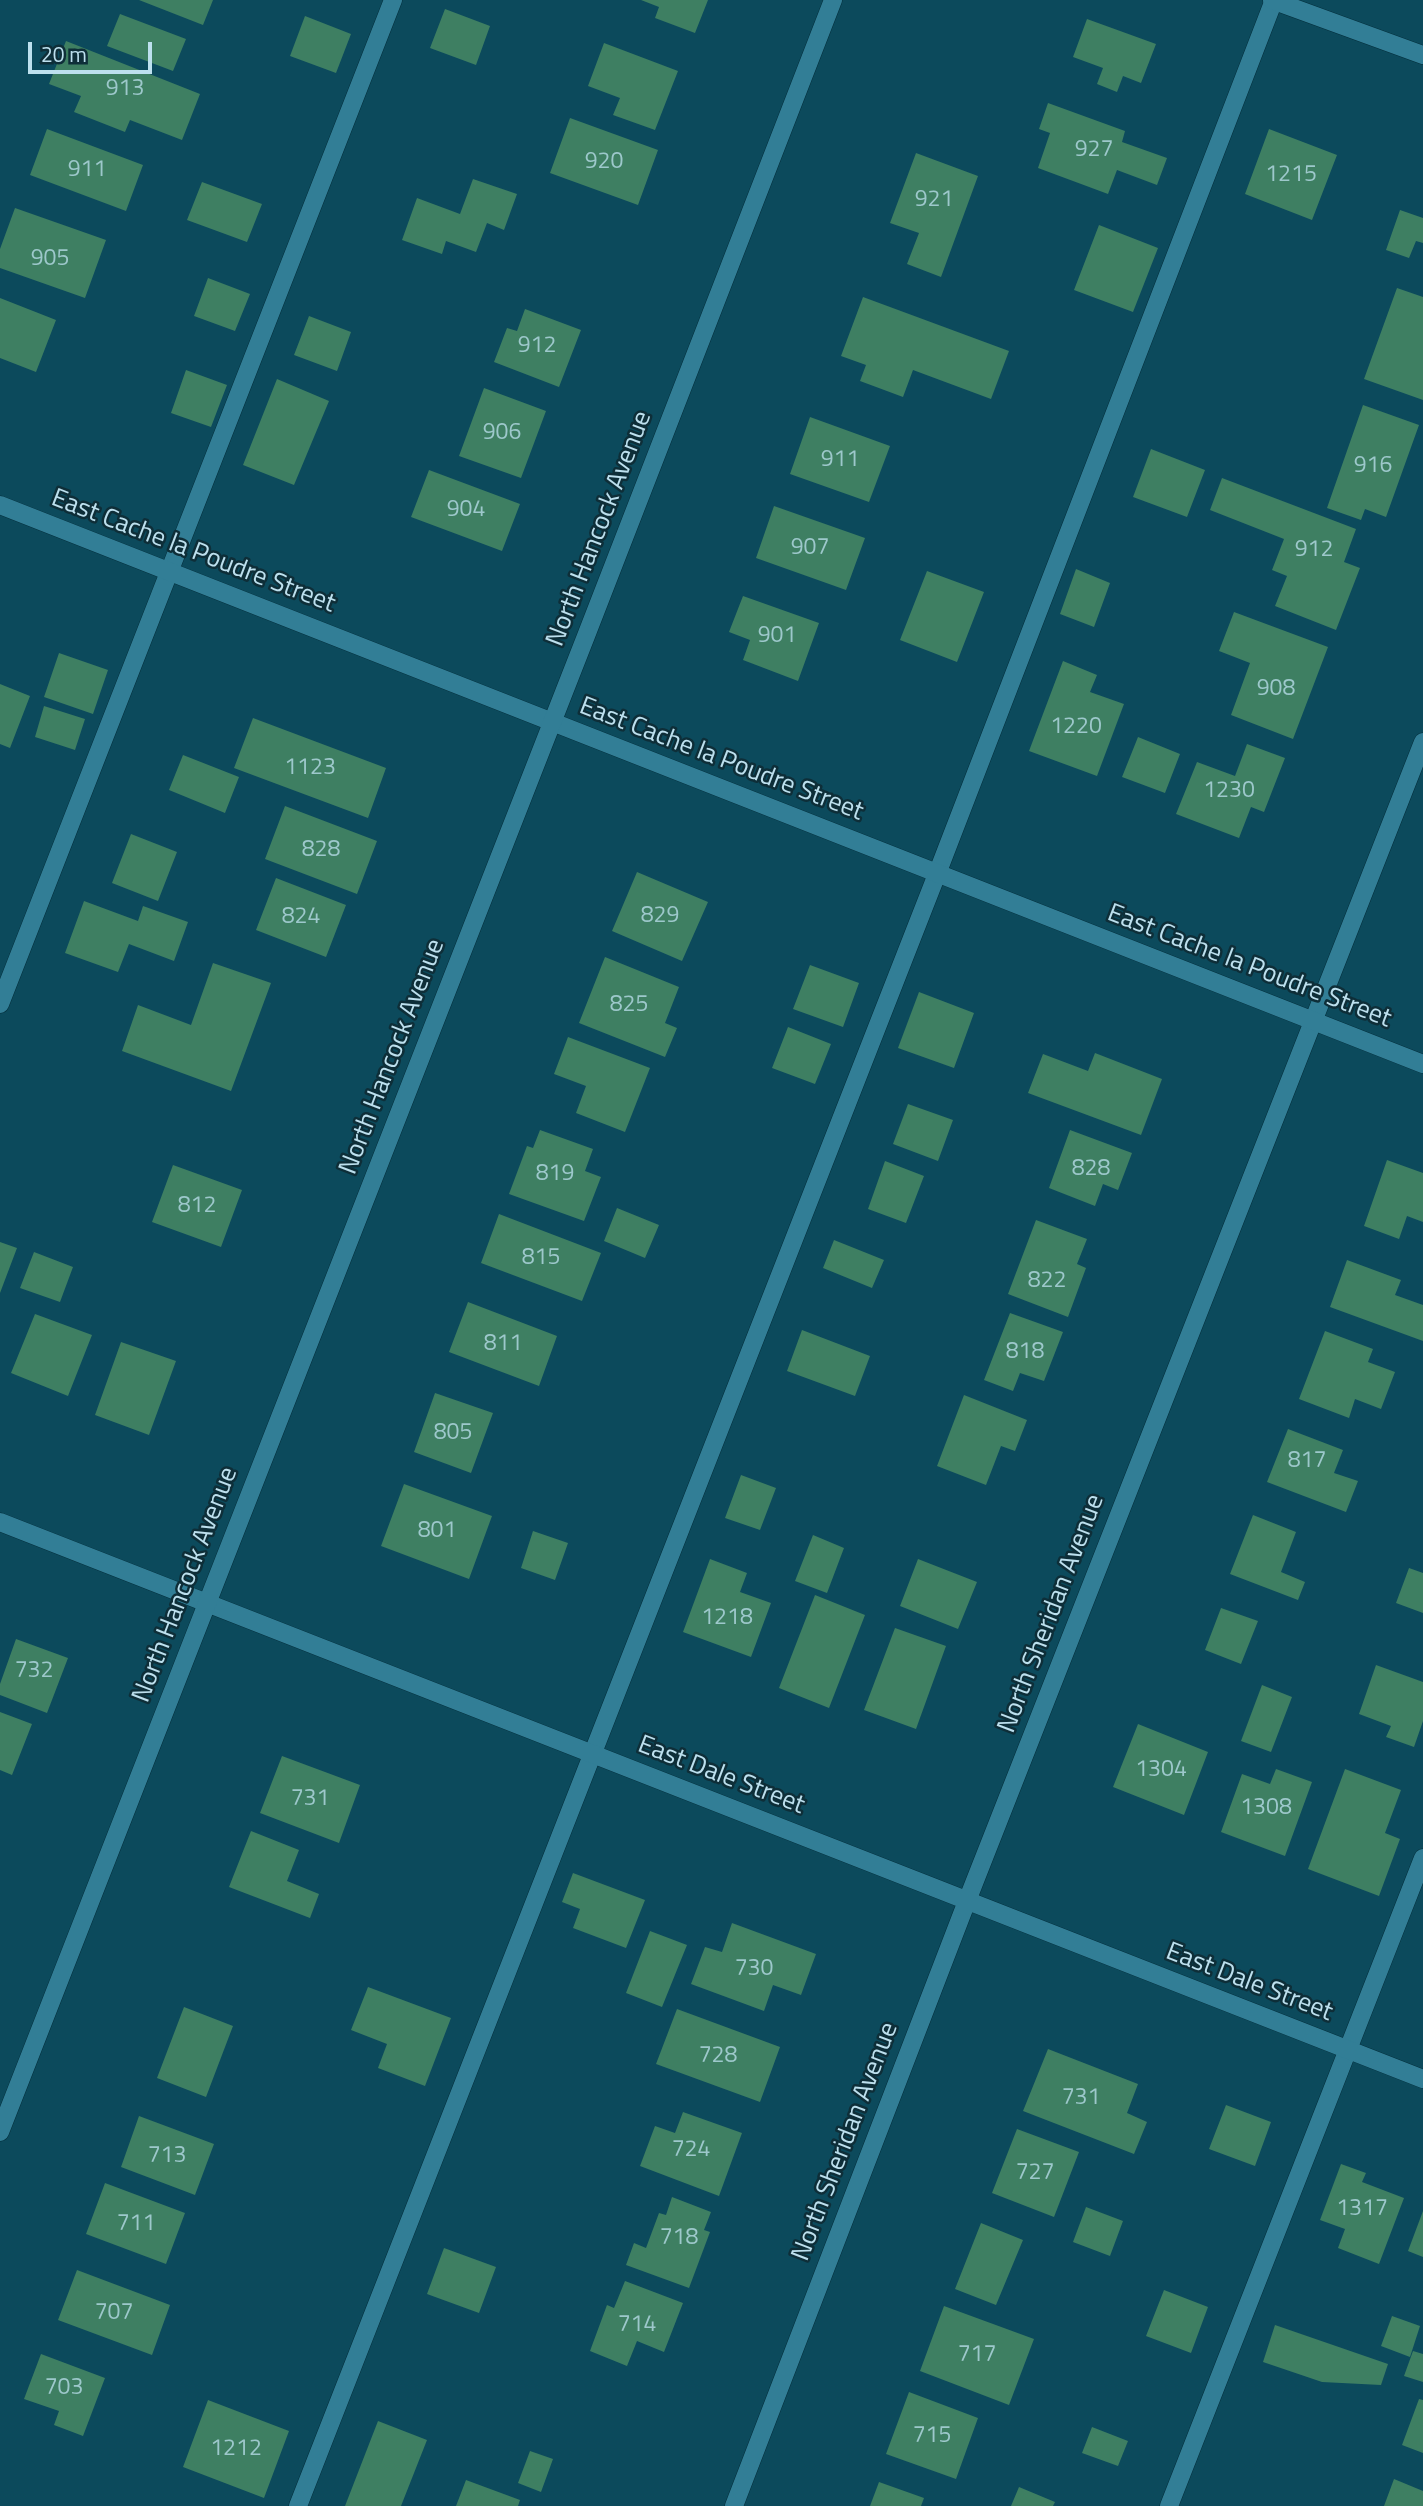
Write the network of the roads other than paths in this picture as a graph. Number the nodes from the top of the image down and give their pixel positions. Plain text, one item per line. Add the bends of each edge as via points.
1 (393, 0) edge
2 (833, 0) edge
3 (1273, 0) edge
4 (1423, 55) edge
5 (0, 505) edge
6 (171, 572) junction
7 (552, 722) junction
8 (1423, 742) edge
9 (937, 873) junction
10 (0, 1004) edge
11 (1312, 1021) junction
12 (1423, 1064) edge
13 (0, 1522) edge
14 (208, 1604) junction
15 (594, 1755) junction
16 (1423, 1858) edge
17 (967, 1901) junction
18 (1348, 2050) junction
19 (1423, 2079) edge
20 (0, 2132) edge
21 (298, 2506) edge
22 (734, 2506) edge
23 (1169, 2506) edge

1 - 6 street
2 - 7 street, North Hancock Avenue
3 - 4 street
3 - 9 street
5 - 6 street, East Cache la Poudre Street
6 - 7 street, East Cache la Poudre Street
6 - 10 street
7 - 9 street, East Cache la Poudre Street
7 - 14 street, North Hancock Avenue
8 - 11 street, North Sheridan Avenue
9 - 11 street, East Cache la Poudre Street
9 - 15 street
11 - 12 street, East Cache la Poudre Street
11 - 17 street, North Sheridan Avenue
13 - 14 street, East Dale Street
14 - 15 street, East Dale Street
14 - 20 street, North Hancock Avenue
15 - 17 street, East Dale Street
15 - 21 street
16 - 18 street
17 - 18 street, East Dale Street
17 - 22 street, North Sheridan Avenue
18 - 19 street, East Dale Street
18 - 23 street

